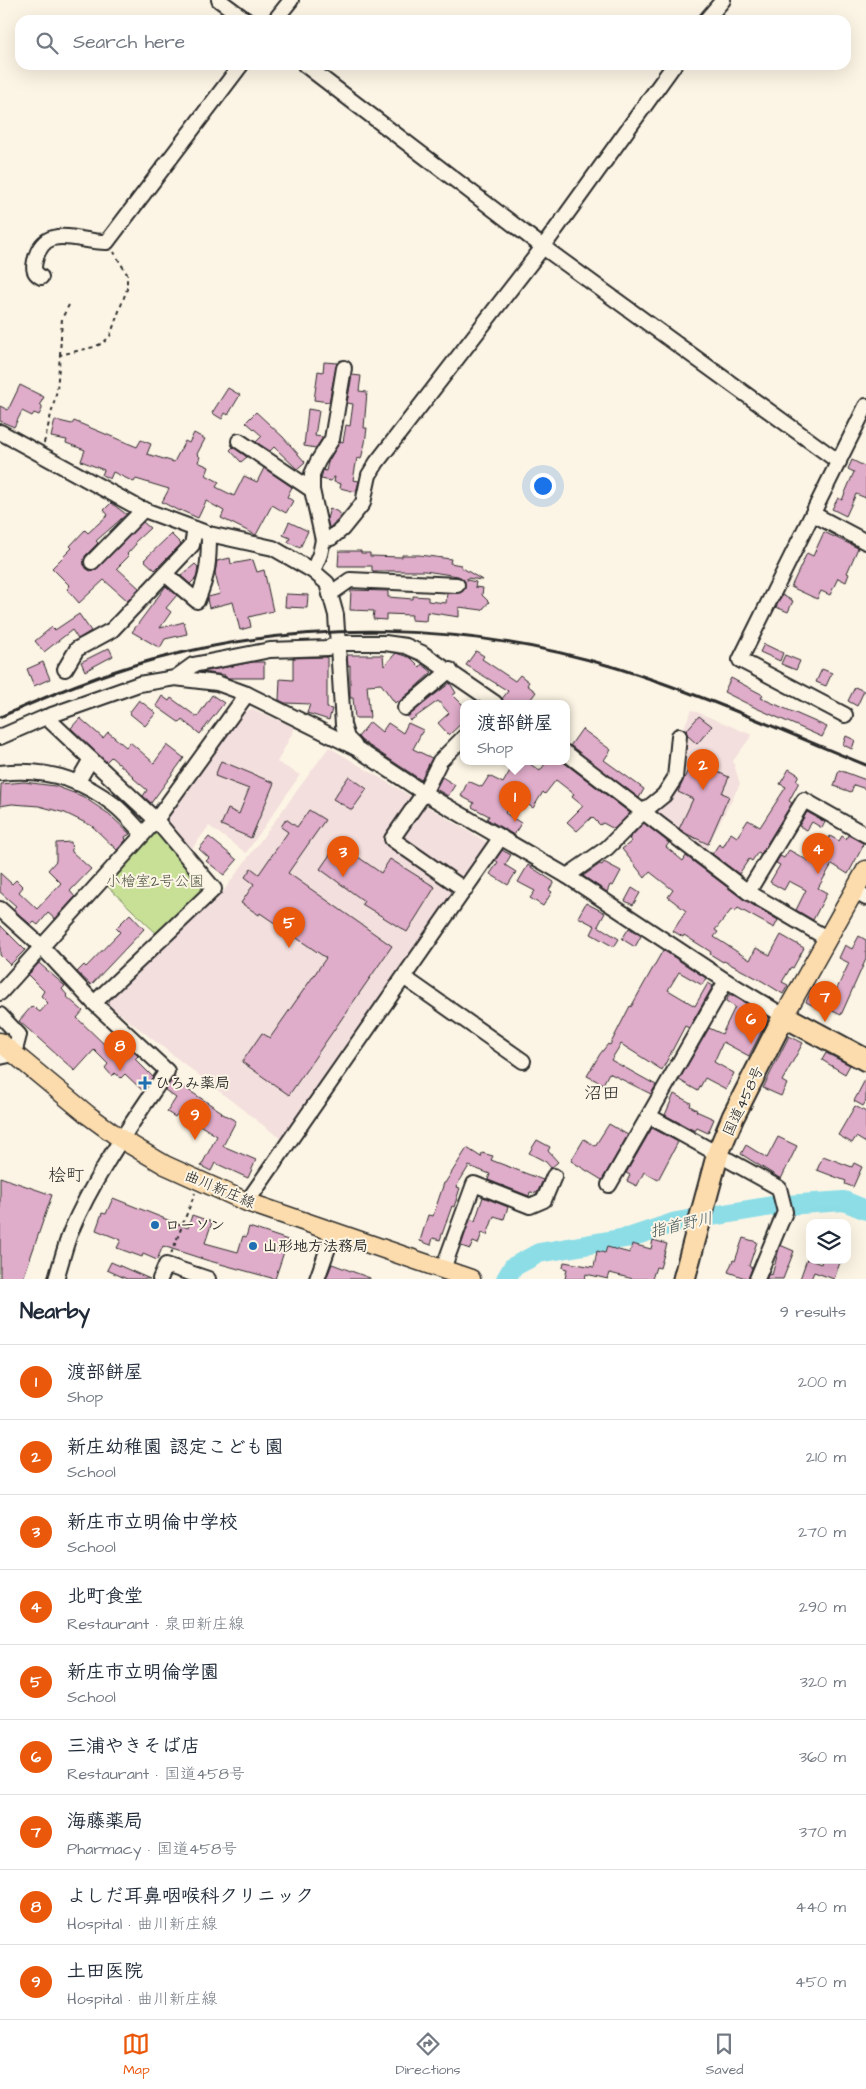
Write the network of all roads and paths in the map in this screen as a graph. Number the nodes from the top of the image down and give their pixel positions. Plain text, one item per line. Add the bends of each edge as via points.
1 (219, 0) edge
2 (290, 0) edge
3 (723, 0) edge
4 (239, 15) edge
5 (279, 15) edge
6 (710, 15) edge
7 (237, 70) edge
8 (312, 70) edge
9 (670, 70) edge
10 (107, 242) junction
11 (543, 246) junction
12 (41, 277) dead end
13 (69, 305) dead end
14 (60, 355) junction
15 (344, 368) dead end
16 (866, 406) edge
17 (0, 432) edge
18 (239, 441) dead end
19 (42, 453) junction
20 (839, 462) junction
21 (312, 490) junction
22 (144, 509) junction
23 (813, 514) junction
24 (195, 529) junction
25 (209, 534) junction
26 (323, 540) junction
27 (866, 542) edge
28 (92, 562) dead end
29 (313, 571) junction
30 (166, 574) junction
31 (456, 585) dead end
32 (330, 594) junction
33 (338, 643) junction
34 (65, 669) dead end
35 (450, 670) junction
36 (175, 678) junction
37 (247, 694) junction
38 (491, 700) edge
39 (405, 708) dead end
40 (845, 715) dead end
41 (46, 717) junction
42 (679, 736) dead end
43 (0, 737) edge
44 (460, 741) edge
45 (356, 748) junction
46 (570, 757) edge
47 (91, 759) junction
48 (0, 773) edge
49 (77, 783) junction
50 (424, 793) junction
51 (643, 812) junction
52 (156, 820) junction
53 (143, 834) junction
54 (866, 835) edge
55 (501, 837) junction
56 (866, 870) edge
57 (568, 876) junction
58 (465, 890) junction
59 (748, 892) junction
60 (860, 895) edge
61 (0, 909) edge
62 (828, 939) junction
63 (41, 946) junction
64 (404, 978) junction
65 (726, 981) junction
66 (0, 993) edge
67 (94, 1003) junction
68 (0, 1015) edge
69 (784, 1016) junction
70 (0, 1042) edge
71 (7, 1056) edge
72 (866, 1060) edge
73 (522, 1061) dead end
74 (649, 1116) junction
75 (121, 1139) junction
76 (718, 1154) junction
77 (554, 1176) dead end
78 (200, 1182) junction
79 (608, 1185) dead end
80 (247, 1202) junction
81 (334, 1231) junction
82 (166, 1265) junction
83 (455, 1275) edge
84 (56, 1279) edge
85 (160, 1279) edge
86 (208, 1279) edge
87 (317, 1279) edge
88 (684, 1279) edge
89 (757, 1279) edge

1 - 4 street
2 - 5 street
3 - 6 street
7 - 10 street
8 - 11 street
9 - 11 street
10 - 12 street via 67,236 50,239 38,248 33,267 35,274
10 - 14 path via 127,274 127,289 110,336 94,347
11 - 20 street
11 - 26 street via 377,462 369,475 363,503 342,528 331,538
13 - 14 path via 62,318
14 - 19 path
15 - 21 street via 332,438 312,474
16 - 20 street
17 - 19 street
18 - 21 street
19 - 22 street
20 - 23 street
21 - 26 street
22 - 24 street
22 - 28 street
23 - 27 street
23 - 40 street via 740,660
24 - 25 street
24 - 30 street via 192,546
25 - 29 street via 273,548
25 - 30 street via 209,563 197,600
26 - 29 street
29 - 32 street via 326,583
30 - 34 street via 112,630 77,649
31 - 32 street via 350,580
32 - 33 street via 336,615
33 - 35 street via 406,646
33 - 36 street via 328,648 270,650 193,665
33 - 45 street via 343,725 347,738
35 - 38 street
35 - 39 street
36 - 37 street via 217,683
36 - 41 street via 138,684
37 - 45 street
37 - 52 street
41 - 43 street
41 - 47 street
42 - 51 street via 677,766 670,787
44 - 50 street via 440,761
45 - 50 street
46 - 51 street
47 - 49 street
47 - 52 street
48 - 49 street via 43,772
49 - 53 street via 113,804
50 - 55 street
50 - 58 street via 392,839
51 - 57 street via 607,848
51 - 59 street
52 - 53 street
52 - 67 street via 214,889
53 - 63 street
54 - 59 street via 804,800
55 - 57 street
55 - 58 street
56 - 60 main road
57 - 65 street
58 - 64 street
59 - 62 street
60 - 62 main road
61 - 63 street
62 - 69 main road
63 - 66 street
63 - 67 street
64 - 73 street
64 - 80 street
65 - 69 street
65 - 74 street
67 - 75 street via 167,1071
68 - 71 street via 19,1035
69 - 72 highway
69 - 76 highway, 国道458号
70 - 71 main road, 曲川新庄線
71 - 75 main road, 曲川新庄線
74 - 76 street
74 - 79 street
75 - 78 main road, 曲川新庄線
75 - 84 street via 70,1232
76 - 88 highway, 国道458号
76 - 89 street via 779,1188 785,1212
77 - 83 street via 544,1200 530,1206 474,1184
78 - 80 main road, 曲川新庄線
78 - 82 path
80 - 81 main road, 曲川新庄線
81 - 83 main road, 曲川新庄線
81 - 87 street
82 - 85 street
82 - 86 street

